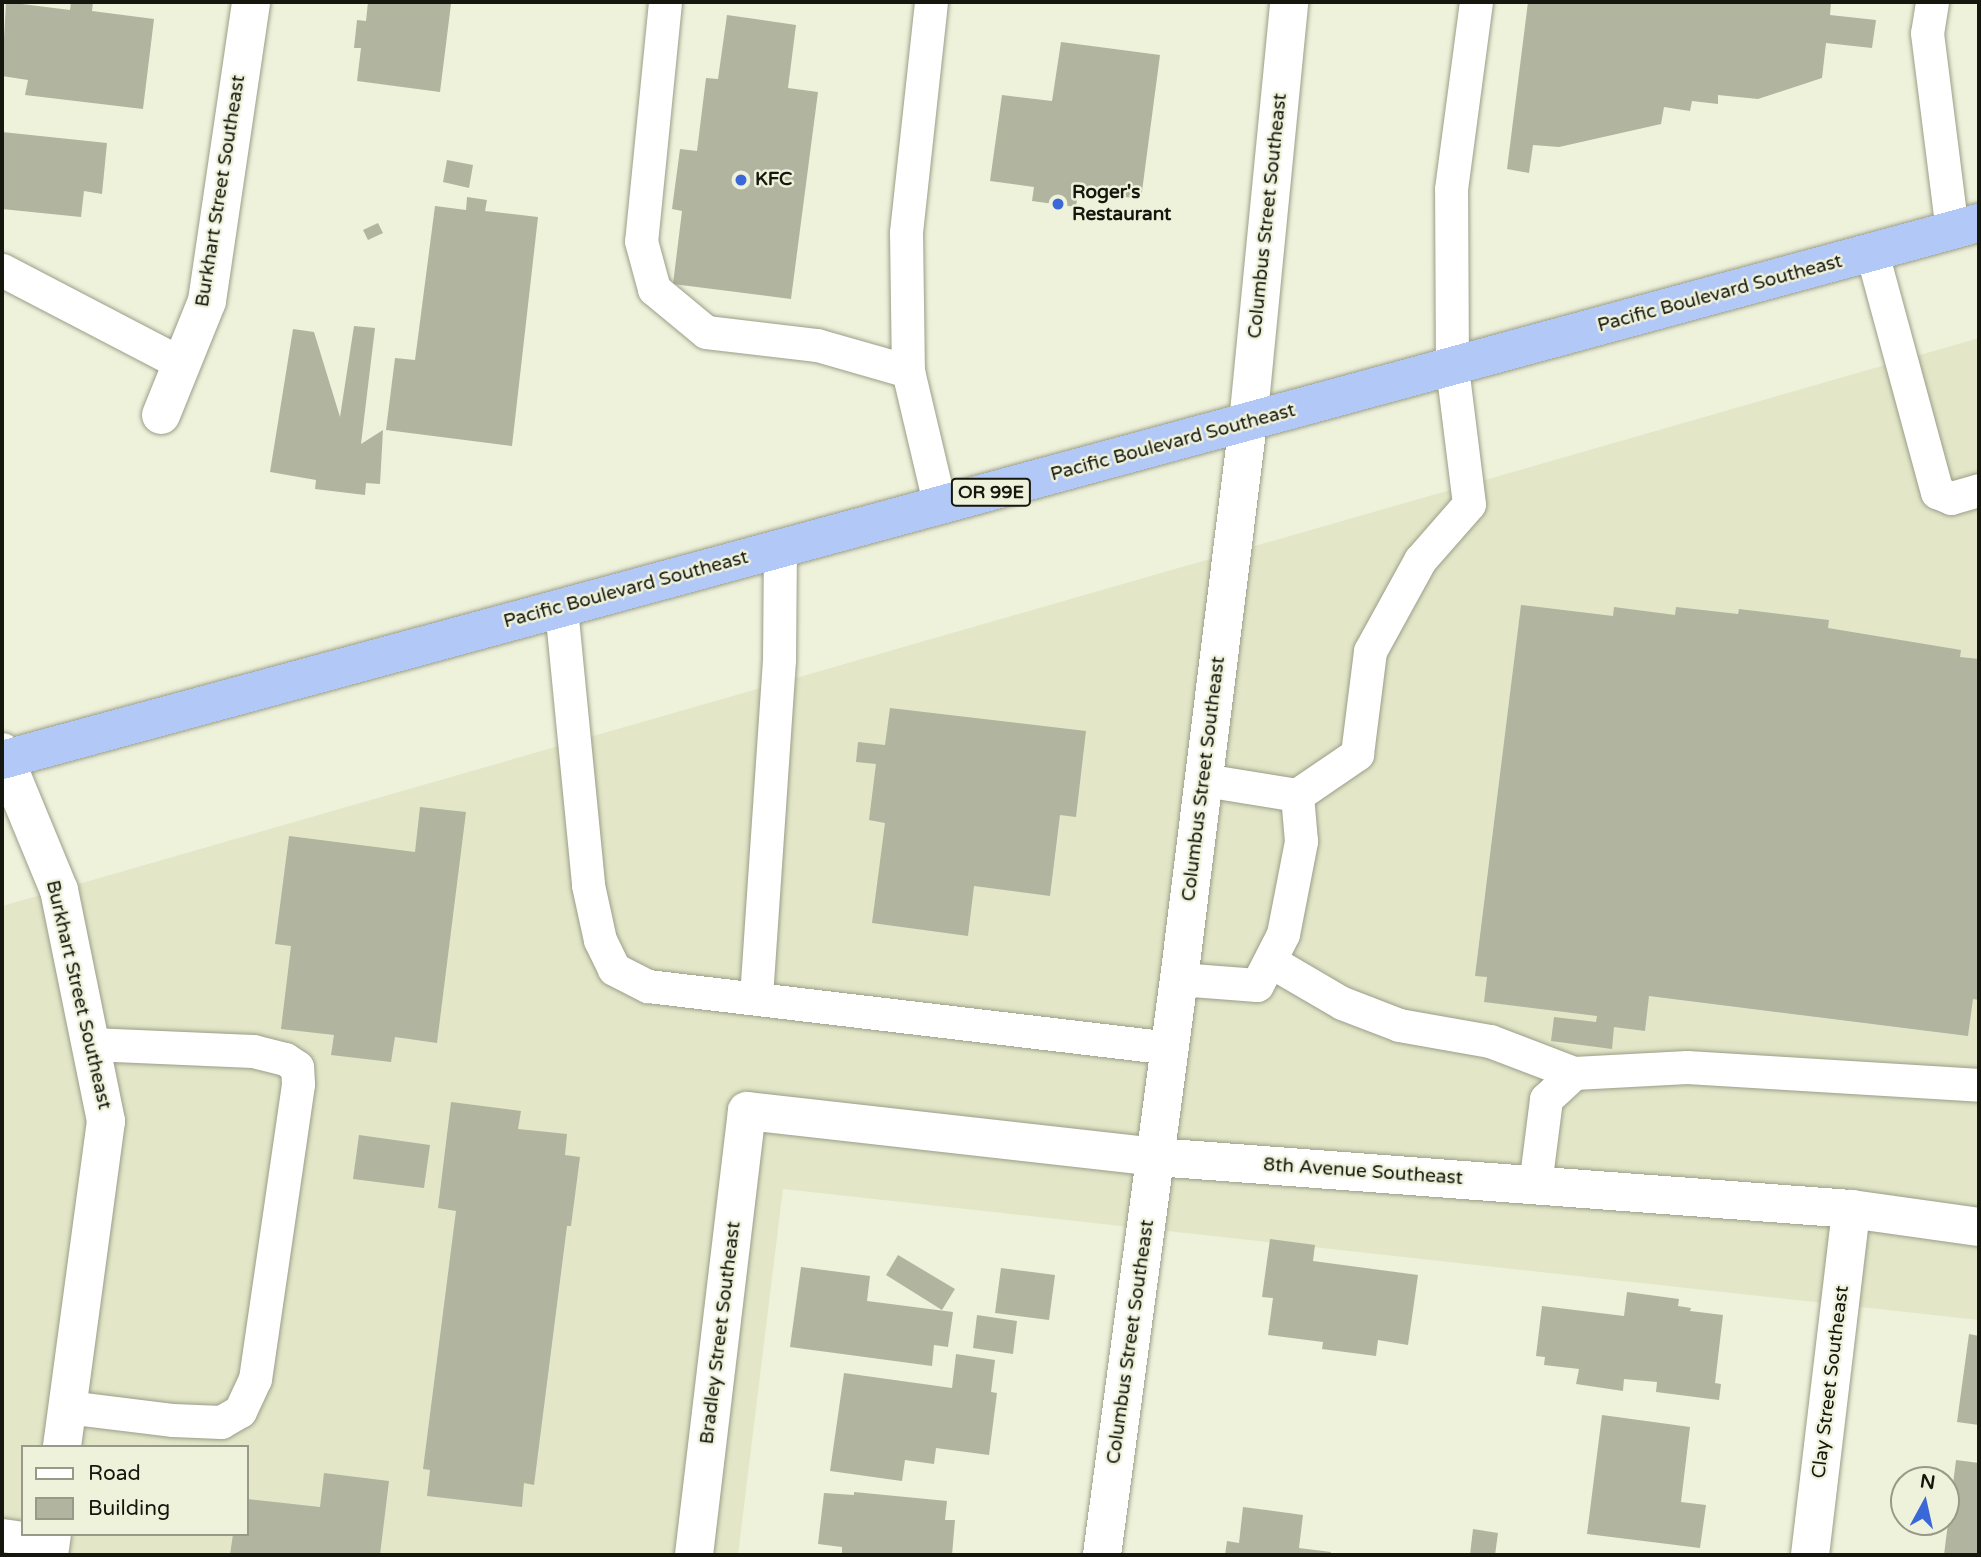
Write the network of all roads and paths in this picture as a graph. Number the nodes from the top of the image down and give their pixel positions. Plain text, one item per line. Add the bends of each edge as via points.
1 (251, 2) edge
2 (665, 2) edge
3 (931, 2) edge
4 (1289, 2) edge
5 (1476, 2) edge
6 (1932, 2) edge
7 (1965, 227) edge
8 (1872, 253) junction
9 (2, 271) edge
10 (181, 363) junction
11 (1452, 367) junction
12 (908, 371) junction
13 (160, 415) dead end
14 (1248, 423) junction
15 (1979, 490) edge
16 (940, 506) junction
17 (780, 549) junction
18 (561, 608) junction
19 (3, 757) edge
20 (1204, 780) junction
21 (1297, 795) junction
22 (1270, 961) junction
23 (1179, 979) junction
24 (756, 997) junction
25 (90, 1044) junction
26 (1170, 1048) junction
27 (1574, 1073) junction
28 (1979, 1085) edge
29 (747, 1111) joint
30 (1156, 1157) junction
31 (1535, 1185) junction
32 (1852, 1209) junction
33 (1979, 1227) edge
34 (67, 1406) junction
35 (62, 1445) edge
36 (2, 1535) edge
37 (51, 1544) edge
38 (694, 1555) edge
39 (1102, 1555) edge
40 (1810, 1555) edge

1 - 10 street, Burkhart Street Southeast via 207,301
2 - 12 lane via 641,241 654,289 706,332 817,345
3 - 12 lane via 906,232
4 - 14 street, Columbus Street Southeast
5 - 11 lane via 1451,189
6 - 7 lane via 1927,33
7 - 8 highway, Pacific Boulevard Southeast / OR 99E
8 - 11 highway, Pacific Boulevard Southeast / OR 99E
8 - 15 lane via 1937,492 1951,498
9 - 10 lane
10 - 13 street, Burkhart Street Southeast
11 - 14 highway, Pacific Boulevard Southeast / OR 99E
11 - 21 lane via 1469,503 1420,560 1370,651 1357,754
12 - 16 lane
14 - 16 highway, Pacific Boulevard Southeast / OR 99E
14 - 20 street, Columbus Street Southeast
16 - 17 highway, Pacific Boulevard Southeast / OR 99E
17 - 18 highway, Pacific Boulevard Southeast / OR 99E
17 - 24 lane via 779,660
18 - 19 highway, Pacific Boulevard Southeast / OR 99E
18 - 24 lane via 588,885 600,940 614,970 649,986
19 - 25 street, Burkhart Street Southeast via 59,890
20 - 21 lane
20 - 23 street, Columbus Street Southeast
21 - 22 lane via 1301,841 1283,934
22 - 23 lane via 1257,985
22 - 27 lane via 1342,1003 1399,1025 1490,1041
23 - 26 street, Columbus Street Southeast
24 - 26 lane
25 - 34 street, Burkhart Street Southeast via 106,1121
25 - 34 lane via 253,1051 297,1067 298,1084 255,1379 240,1411 221,1422
26 - 30 street, Columbus Street Southeast
27 - 28 lane via 1687,1067
27 - 31 lane via 1546,1098
29 - 30 street, 8th Avenue Southeast
29 - 38 street, Bradley Street Southeast
30 - 31 street, 8th Avenue Southeast
30 - 39 street, Columbus Street Southeast
31 - 32 street, 8th Avenue Southeast
32 - 33 street, 8th Avenue Southeast
32 - 40 street, Clay Street Southeast
34 - 35 street, Burkhart Street Southeast
36 - 37 lane

